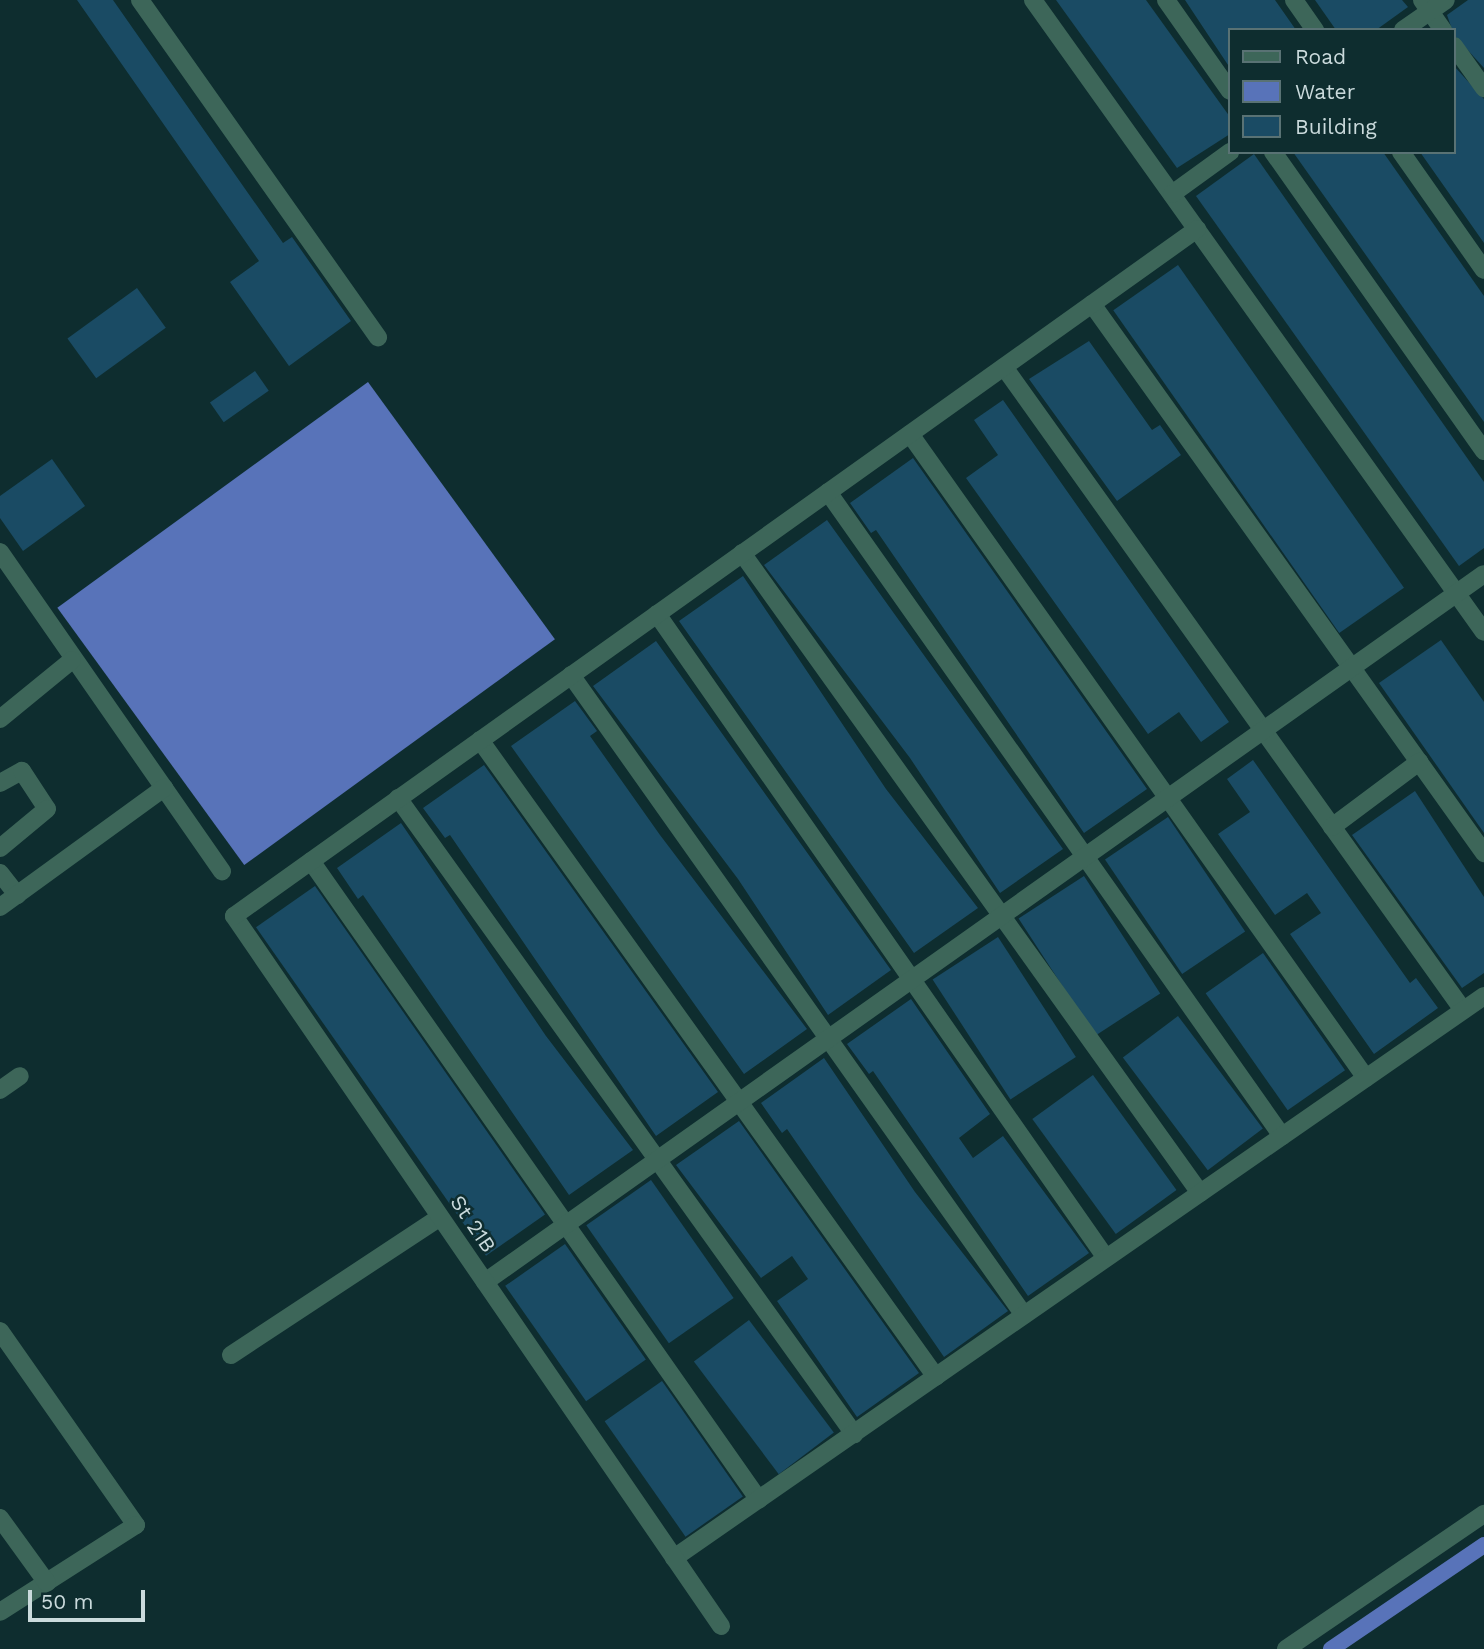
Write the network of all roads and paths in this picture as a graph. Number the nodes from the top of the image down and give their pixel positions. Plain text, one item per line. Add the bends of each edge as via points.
1 (140, 0) edge
2 (1033, 0) edge
3 (1166, 0) edge
4 (1294, 0) edge
5 (1446, 0) edge
6 (1426, 6) edge
7 (1314, 28) edge
8 (1405, 28) edge
9 (1442, 28) edge
10 (1456, 49) edge
11 (1228, 88) edge
12 (1484, 88) edge
13 (1228, 153) edge
14 (1274, 154) edge
15 (1402, 154) edge
16 (1172, 194) junction
17 (1197, 229) junction
18 (1484, 270) edge
19 (1092, 304) junction
20 (378, 337) dead end
21 (1003, 367) junction
22 (909, 434) junction
23 (1484, 451) edge
24 (828, 492) junction
25 (0, 552) edge
26 (742, 553) junction
27 (1484, 574) edge
28 (1457, 594) junction
29 (657, 614) junction
30 (1484, 632) edge
31 (72, 660) junction
32 (1352, 668) junction
33 (571, 675) junction
34 (0, 719) edge
35 (1264, 731) junction
36 (480, 740) junction
37 (1419, 762) junction
38 (0, 783) edge
39 (164, 788) junction
40 (398, 798) junction
41 (1168, 799) junction
42 (1332, 827) junction
43 (0, 848) edge
44 (1484, 853) edge
45 (1085, 857) junction
46 (311, 861) junction
47 (222, 871) dead end
48 (0, 873) edge
49 (17, 895) junction
50 (0, 908) edge
51 (1002, 917) junction
52 (912, 980) junction
53 (1484, 996) edge
54 (1462, 1010) junction
55 (828, 1039) junction
56 (20, 1076) dead end
57 (1366, 1078) junction
58 (0, 1090) edge
59 (739, 1102) junction
60 (1282, 1136) junction
61 (658, 1160) junction
62 (1200, 1193) junction
63 (440, 1217) junction
64 (566, 1225) junction
65 (1106, 1258) junction
66 (485, 1282) junction
67 (1024, 1315) junction
68 (0, 1331) edge
69 (231, 1355) dead end
70 (936, 1377) junction
71 (854, 1434) junction
72 (759, 1500) junction
73 (1484, 1514) edge
74 (0, 1518) edge
75 (674, 1558) junction
76 (47, 1583) junction
77 (0, 1612) edge
78 (721, 1626) dead end
79 (1286, 1649) edge

1 - 20 street
2 - 16 street
3 - 11 street
4 - 7 street
5 - 6 street
6 - 8 street
6 - 9 street
10 - 12 street
13 - 16 street
14 - 23 street
15 - 18 street
16 - 17 street
17 - 19 street
17 - 28 street
19 - 21 street
19 - 32 street
21 - 22 street
21 - 35 street
22 - 24 street
22 - 41 street
24 - 26 street
24 - 45 street
25 - 31 street
26 - 29 street
26 - 51 street
27 - 28 street
28 - 30 street
28 - 32 street
29 - 33 street
29 - 52 street
31 - 34 street
31 - 39 street
32 - 35 street
32 - 37 street
33 - 36 street
33 - 55 street
35 - 41 street
35 - 42 street
36 - 40 street
36 - 59 street
37 - 42 street
37 - 44 street
38 - 43 street via 23,771 47,809
39 - 47 street
39 - 49 street
40 - 46 street
40 - 61 street
41 - 45 street
41 - 57 street
42 - 54 street
45 - 51 street
45 - 60 street
46 - 63 street, St 21B via 234,916
46 - 64 street
48 - 49 street
49 - 50 street
51 - 52 street
51 - 62 street
52 - 55 street
52 - 65 street
53 - 54 street
54 - 57 street
55 - 59 street
55 - 67 street
56 - 58 street
57 - 60 street
59 - 61 street
59 - 70 street
60 - 62 street
61 - 64 street
61 - 71 street
62 - 65 street
63 - 66 street, St 21B
63 - 69 street
64 - 66 street
64 - 72 street
65 - 67 street
66 - 75 street, St 21B
67 - 70 street
68 - 76 street via 136,1525
70 - 71 street
71 - 72 street
72 - 75 street
73 - 79 street
74 - 76 street
75 - 78 street, St 21B
76 - 77 street

